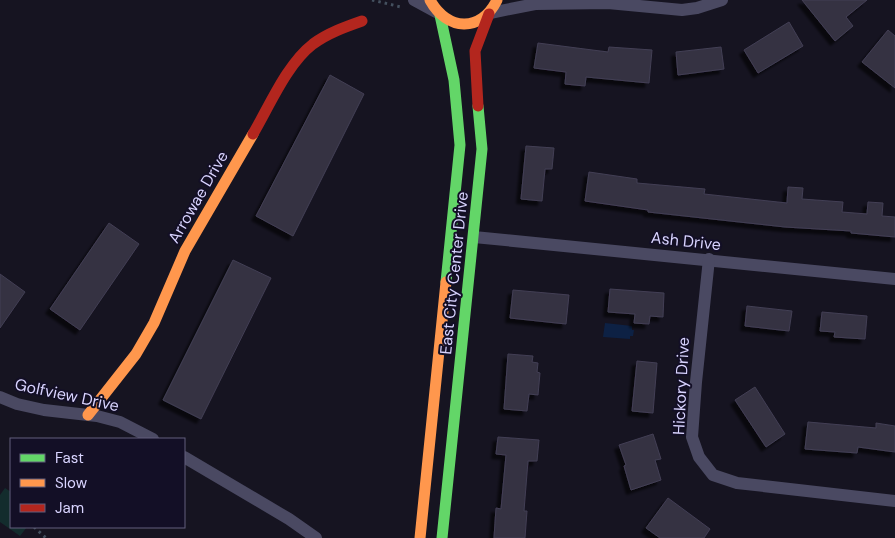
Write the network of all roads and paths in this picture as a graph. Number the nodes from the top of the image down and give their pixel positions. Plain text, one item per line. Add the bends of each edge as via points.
1 (372, 0) edge
2 (414, 0) edge
3 (430, 0) edge
4 (497, 0) edge
5 (722, 0) edge
6 (603, 1) edge
7 (396, 5) dead end
8 (489, 13) junction
9 (439, 14) junction
10 (362, 21) dead end
11 (474, 237) junction
12 (708, 259) junction
13 (895, 279) edge
14 (0, 397) edge
15 (88, 415) junction
16 (151, 438) edge
17 (185, 458) edge
18 (895, 501) edge
19 (35, 528) edge
20 (46, 538) edge
21 (316, 538) edge
22 (420, 538) edge
23 (442, 538) edge

1 - 7 path
2 - 9 street
3 - 9 street, East City Center Drive
4 - 8 street, East City Center Drive
5 - 6 street via 682,10
6 - 8 street via 535,4
8 - 9 street via 482,19 465,24 447,20
8 - 11 street, East City Center Drive via 475,51 482,149
9 - 22 street, East City Center Drive via 454,78 459,154
10 - 15 street, Arrowae Drive via 318,41 301,56 286,77 185,251 154,323 136,354
11 - 12 street, Ash Drive
11 - 23 street, East City Center Drive
12 - 13 street, Ash Drive
12 - 18 street, Hickory Drive via 692,437 699,457 713,475 737,482
14 - 15 street, Golfview Drive via 44,410
15 - 16 street, Golfview Drive via 120,422
17 - 21 street
19 - 20 path

